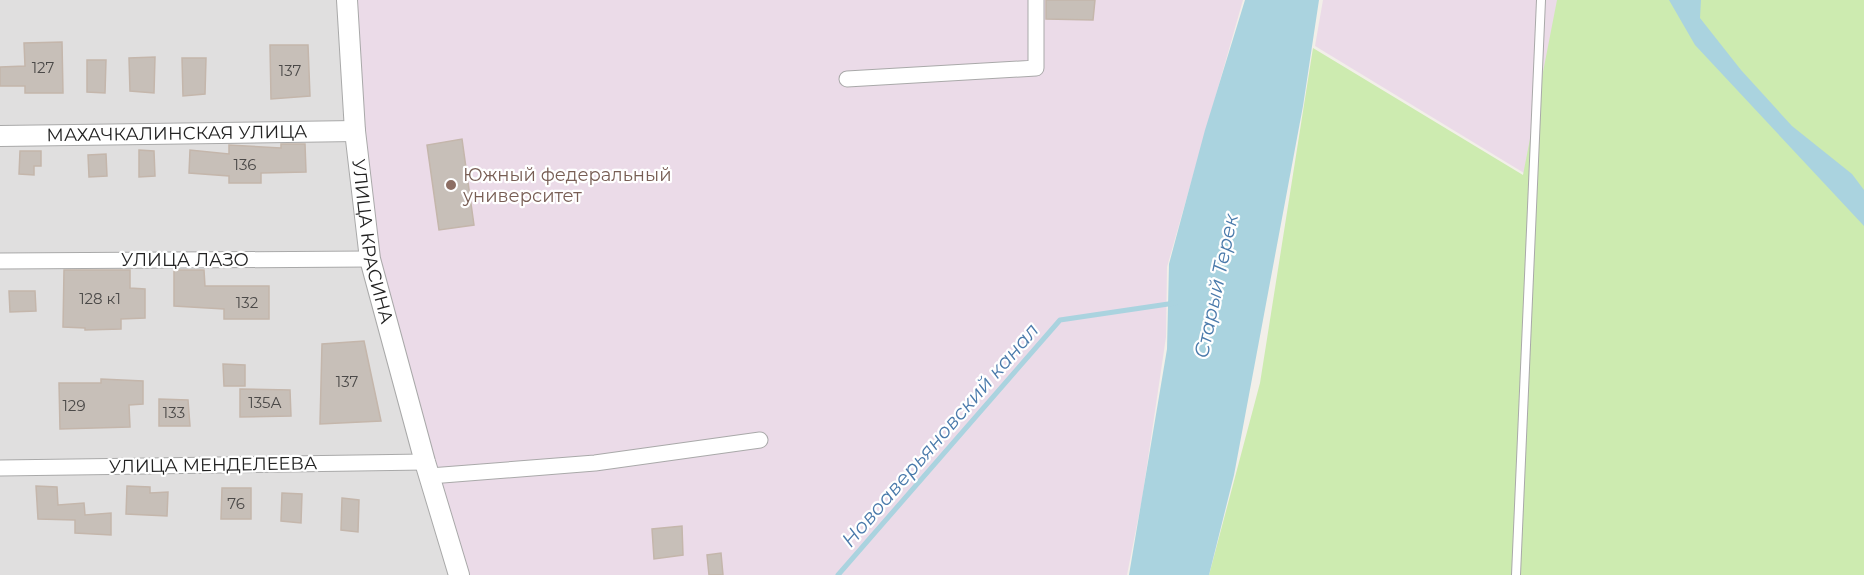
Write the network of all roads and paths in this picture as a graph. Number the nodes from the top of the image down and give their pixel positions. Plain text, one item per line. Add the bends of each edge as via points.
1 (347, 0) edge
2 (1036, 0) edge
3 (1541, 0) edge
4 (847, 79) dead end
5 (355, 131) junction
6 (0, 136) edge
7 (370, 259) junction
8 (0, 261) edge
9 (760, 440) dead end
10 (0, 468) edge
11 (427, 469) junction
12 (459, 575) edge
13 (1516, 575) edge

1 - 5 street, УЛИЦА КРАСИНА
2 - 4 street via 1036,68
3 - 13 lane
5 - 6 street, МАХАЧКАЛИНСКАЯ УЛИЦА
5 - 7 street, УЛИЦА КРАСИНА
7 - 8 street, УЛИЦА ЛАЗО
7 - 11 street, УЛИЦА КРАСИНА
9 - 11 street via 595,463
10 - 11 street, УЛИЦА МЕНДЕЛЕЕВА
11 - 12 street, УЛИЦА КРАСИНА

